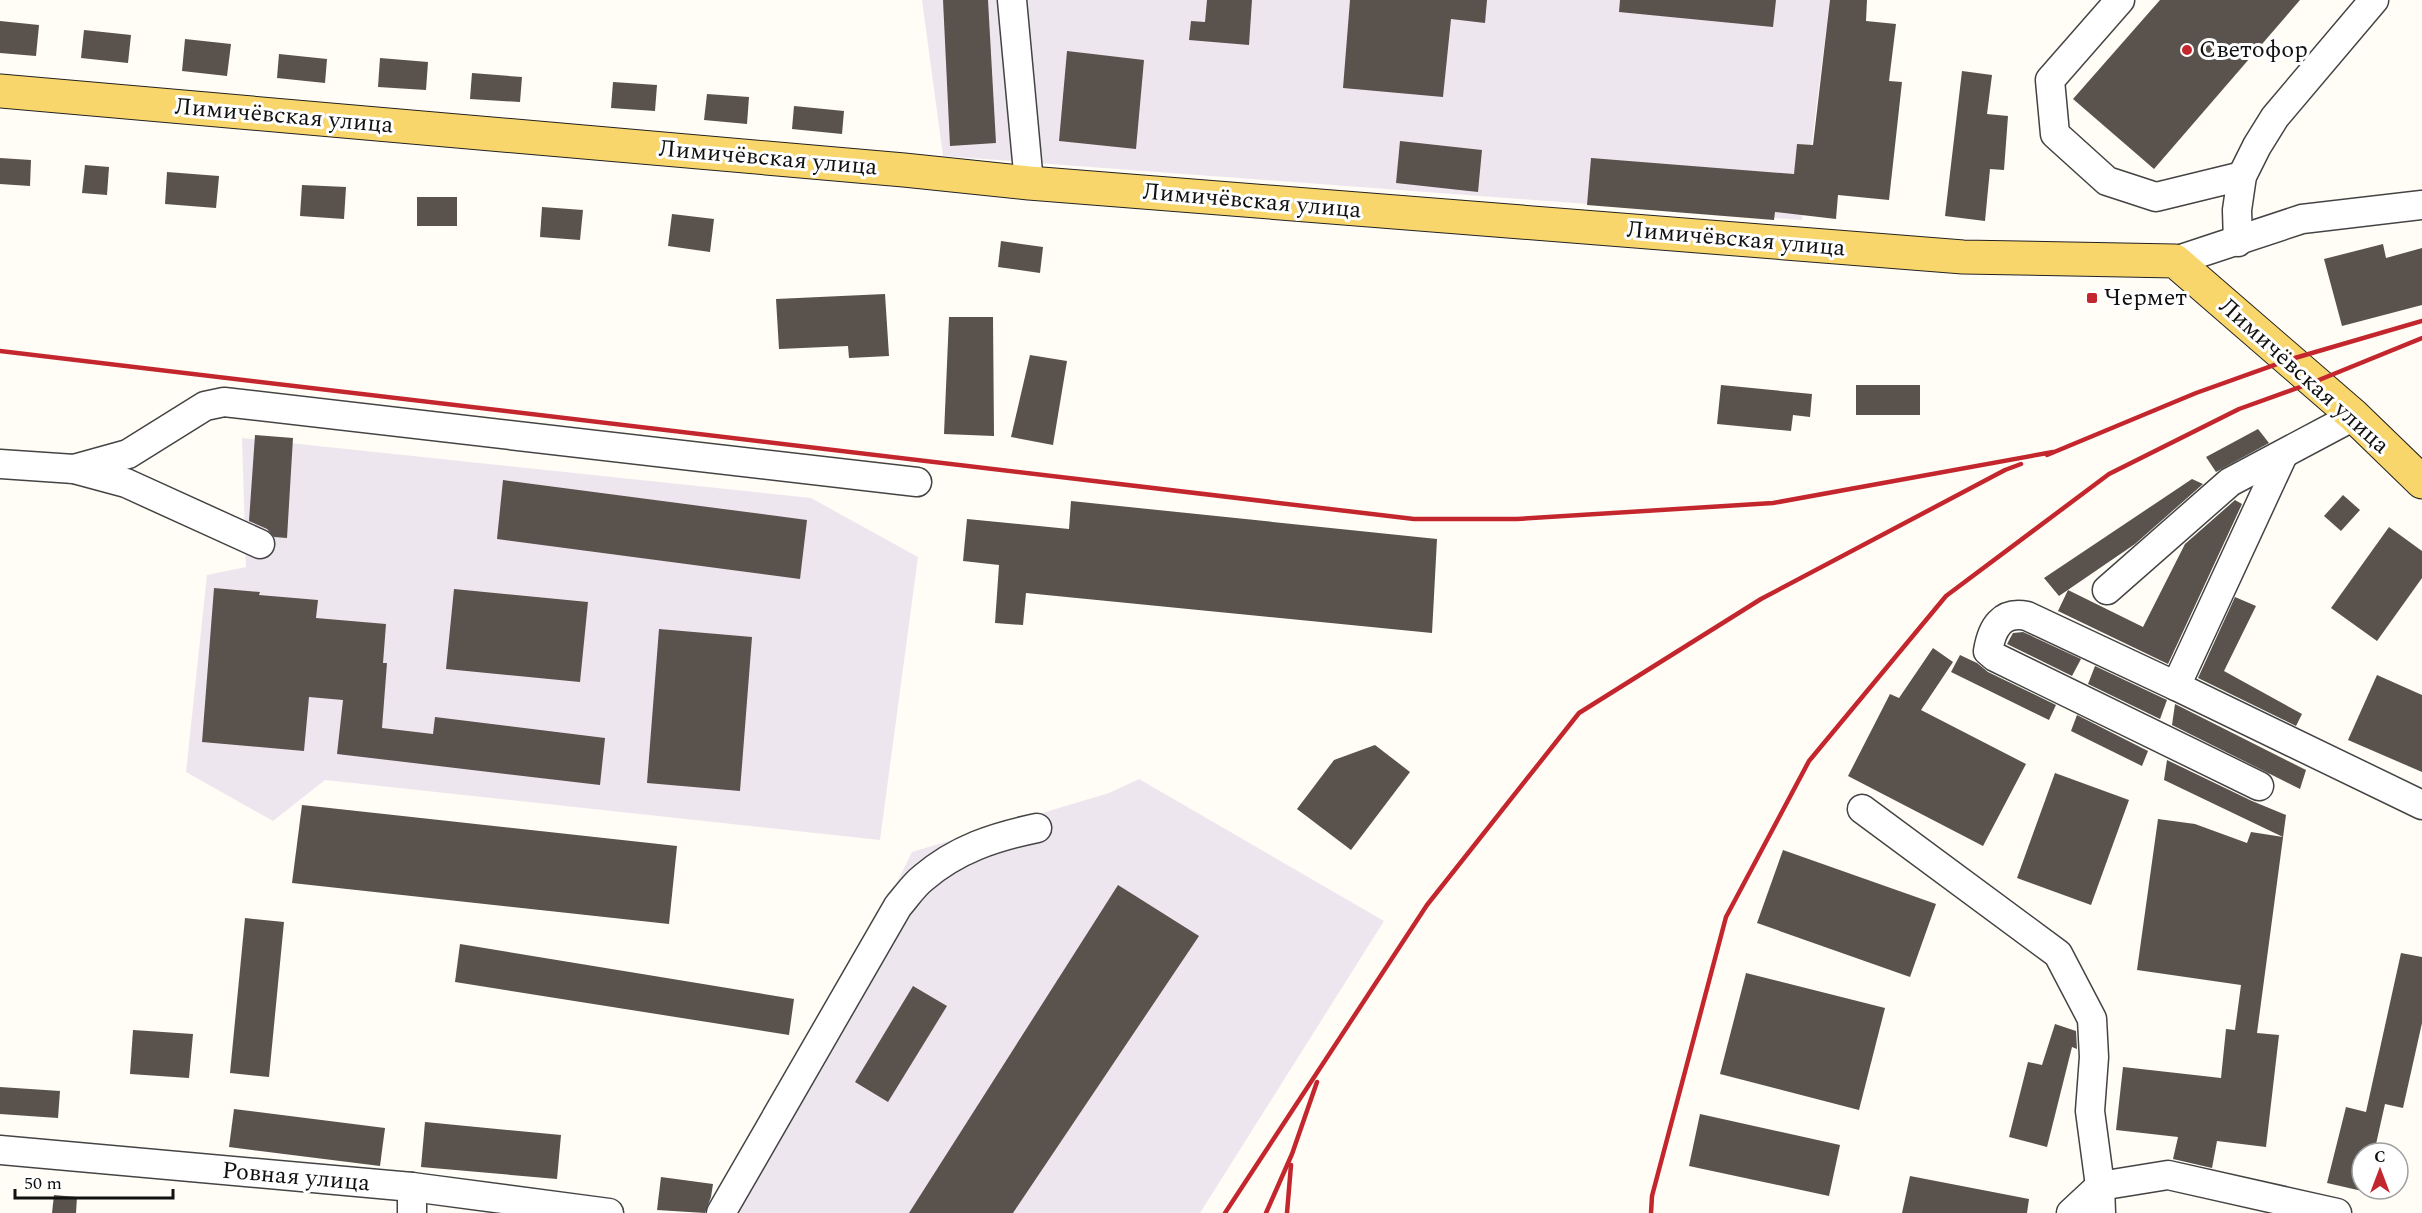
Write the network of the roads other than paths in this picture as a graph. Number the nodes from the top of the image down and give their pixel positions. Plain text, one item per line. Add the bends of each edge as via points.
1 (1012, 0) edge
2 (2120, 0) edge
3 (2374, 0) edge
4 (0, 91) edge
5 (2242, 176) junction
6 (1029, 183) junction
7 (2422, 204) edge
8 (2238, 242) junction
9 (2175, 261) junction
10 (2354, 416) junction
11 (2283, 455) junction
12 (0, 464) edge
13 (74, 469) junction
14 (918, 482) dead end
15 (2422, 482) edge
16 (260, 544) dead end
17 (2107, 590) dead end
18 (2176, 686) junction
19 (2259, 786) dead end
20 (2422, 805) edge
21 (1862, 809) dead end
22 (1037, 828) dead end
23 (0, 1150) edge
24 (2101, 1199) edge
25 (412, 1200) edge
26 (609, 1213) edge
27 (721, 1213) edge
28 (2071, 1213) edge
29 (2337, 1213) edge

1 - 6 street
2 - 5 street via 2050,80 2055,134 2107,181 2156,197
3 - 5 street via 2275,117
4 - 6 main road, Лимичёвская улица
5 - 8 street
6 - 9 main road, Лимичёвская улица via 1963,257
7 - 8 street via 2302,219
8 - 9 street
9 - 10 main road, Лимичёвская улица
10 - 11 street
10 - 15 main road, Лимичёвская улица
11 - 17 street via 2230,482
11 - 18 street
12 - 13 street
13 - 14 street via 128,454 205,406 224,402
13 - 16 street via 126,483
18 - 19 street via 2027,616 2014,613 2002,619 1990,638 1988,651 1995,657
18 - 20 street
21 - 24 street via 2058,954 2092,1019 2090,1111
22 - 27 street via 994,837 962,851 922,878 898,906
23 - 25 street, Ровная улица
24 - 28 street
24 - 29 street via 2168,1175
25 - 26 street, Ровная улица

